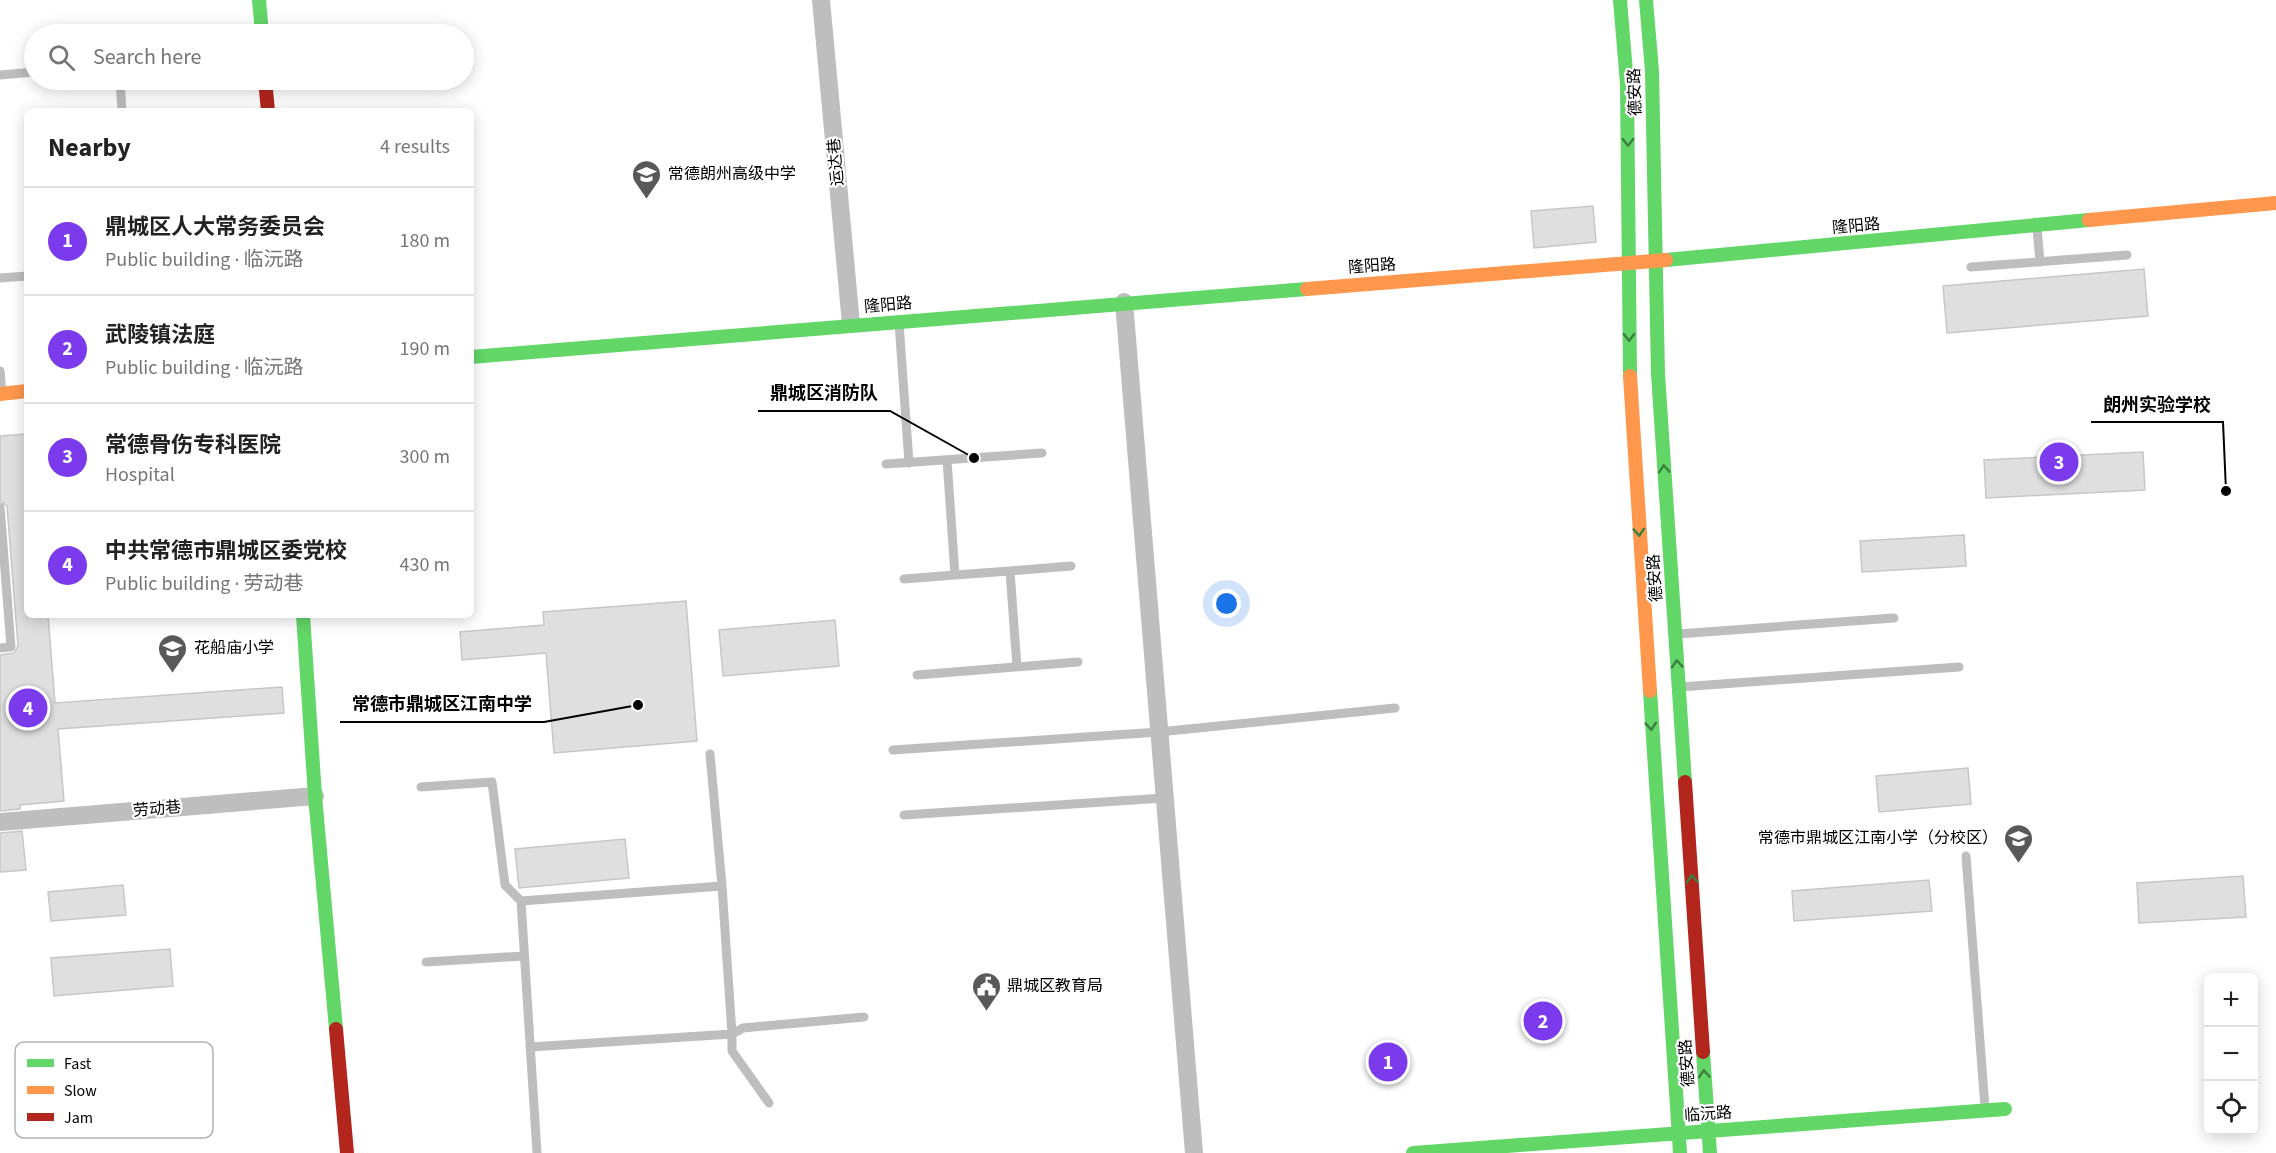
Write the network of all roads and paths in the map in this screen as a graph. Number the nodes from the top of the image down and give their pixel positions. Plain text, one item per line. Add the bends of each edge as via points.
1 (259, 0) edge
2 (821, 0) edge
3 (1620, 0) edge
4 (1646, 0) edge
5 (261, 24) edge
6 (24, 73) edge
7 (0, 75) edge
8 (121, 90) edge
9 (266, 90) edge
10 (123, 108) edge
11 (268, 108) edge
12 (2276, 203) edge
13 (2037, 225) junction
14 (2127, 255) dead end
15 (1655, 261) junction
16 (2040, 262) junction
17 (1629, 263) junction
18 (1971, 267) dead end
19 (24, 276) edge
20 (0, 278) edge
21 (1124, 302) junction
22 (898, 321) junction
23 (850, 324) junction
24 (474, 357) edge
25 (0, 371) edge
26 (24, 391) edge
27 (1, 394) edge
28 (1042, 453) dead end
29 (947, 460) junction
30 (909, 462) junction
31 (886, 464) dead end
32 (0, 507) edge
33 (1071, 566) dead end
34 (1010, 571) junction
35 (955, 575) junction
36 (904, 579) dead end
37 (303, 618) edge
38 (1894, 618) dead end
39 (1676, 634) junction
40 (0, 648) edge
41 (1078, 662) dead end
42 (1017, 667) junction
43 (1959, 667) dead end
44 (917, 675) dead end
45 (1679, 687) junction
46 (1395, 708) dead end
47 (1159, 732) junction
48 (893, 750) dead end
49 (710, 754) dead end
50 (420, 787) dead end
51 (315, 796) junction
52 (1164, 798) junction
53 (904, 815) dead end
54 (0, 822) edge
55 (1966, 856) dead end
56 (722, 886) junction
57 (521, 901) junction
58 (524, 956) junction
59 (426, 962) dead end
60 (864, 1017) dead end
61 (732, 1034) junction
62 (530, 1047) junction
63 (769, 1103) dead end
64 (2005, 1109) dead end
65 (1985, 1110) junction
66 (1708, 1131) junction
67 (1678, 1133) junction
68 (347, 1153) edge
69 (537, 1153) edge
70 (1194, 1153) edge
71 (1413, 1153) edge
72 (1680, 1153) edge
73 (1710, 1153) edge

1 - 5 street
2 - 23 street, 运达巷
3 -> 17 street, 德安路 via 1627,84
4 - 15 street, 德安路 via 1652,71
6 - 7 lane
8 - 10 lane
9 - 11 street
12 - 13 street, 隆阳路
13 - 15 street, 隆阳路
13 - 16 lane
14 - 16 lane
15 - 17 street, 隆阳路
39 -> 15 street, 德安路 via 1658,374
16 - 18 lane
17 - 21 street, 隆阳路
17 -> 67 street, 德安路 via 1630,377
19 - 20 lane
21 - 22 street, 隆阳路
21 - 47 street
22 - 23 street, 隆阳路
22 - 30 lane
23 - 24 street, 隆阳路
25 - 27 lane
26 - 27 street
28 - 29 lane
29 - 30 lane
29 - 35 lane
30 - 31 lane
32 - 40 lane via 12,647
33 - 34 lane
34 - 35 lane
34 - 42 lane
35 - 36 lane
37 - 51 street
38 - 39 lane
45 -> 39 street, 德安路
41 - 42 lane
42 - 44 lane
43 - 45 lane
66 -> 45 street, 德安路
46 - 47 lane
47 - 48 lane
47 - 52 street
49 - 56 lane
50 - 57 lane via 492,782 505,885
51 - 54 street, 劳动巷
51 - 68 street
52 - 53 lane
52 - 70 street
55 - 65 lane
56 - 57 lane
56 - 61 lane
57 - 58 lane
58 - 59 lane
58 - 62 lane
60 - 61 lane via 743,1028
61 - 62 lane
61 - 63 lane via 732,1051
62 - 69 lane
64 - 65 street, 临沅路
65 - 66 street, 临沅路
66 - 67 street, 临沅路
66 - 73 street, 德安路
67 - 71 street, 临沅路
67 - 72 street, 德安路

